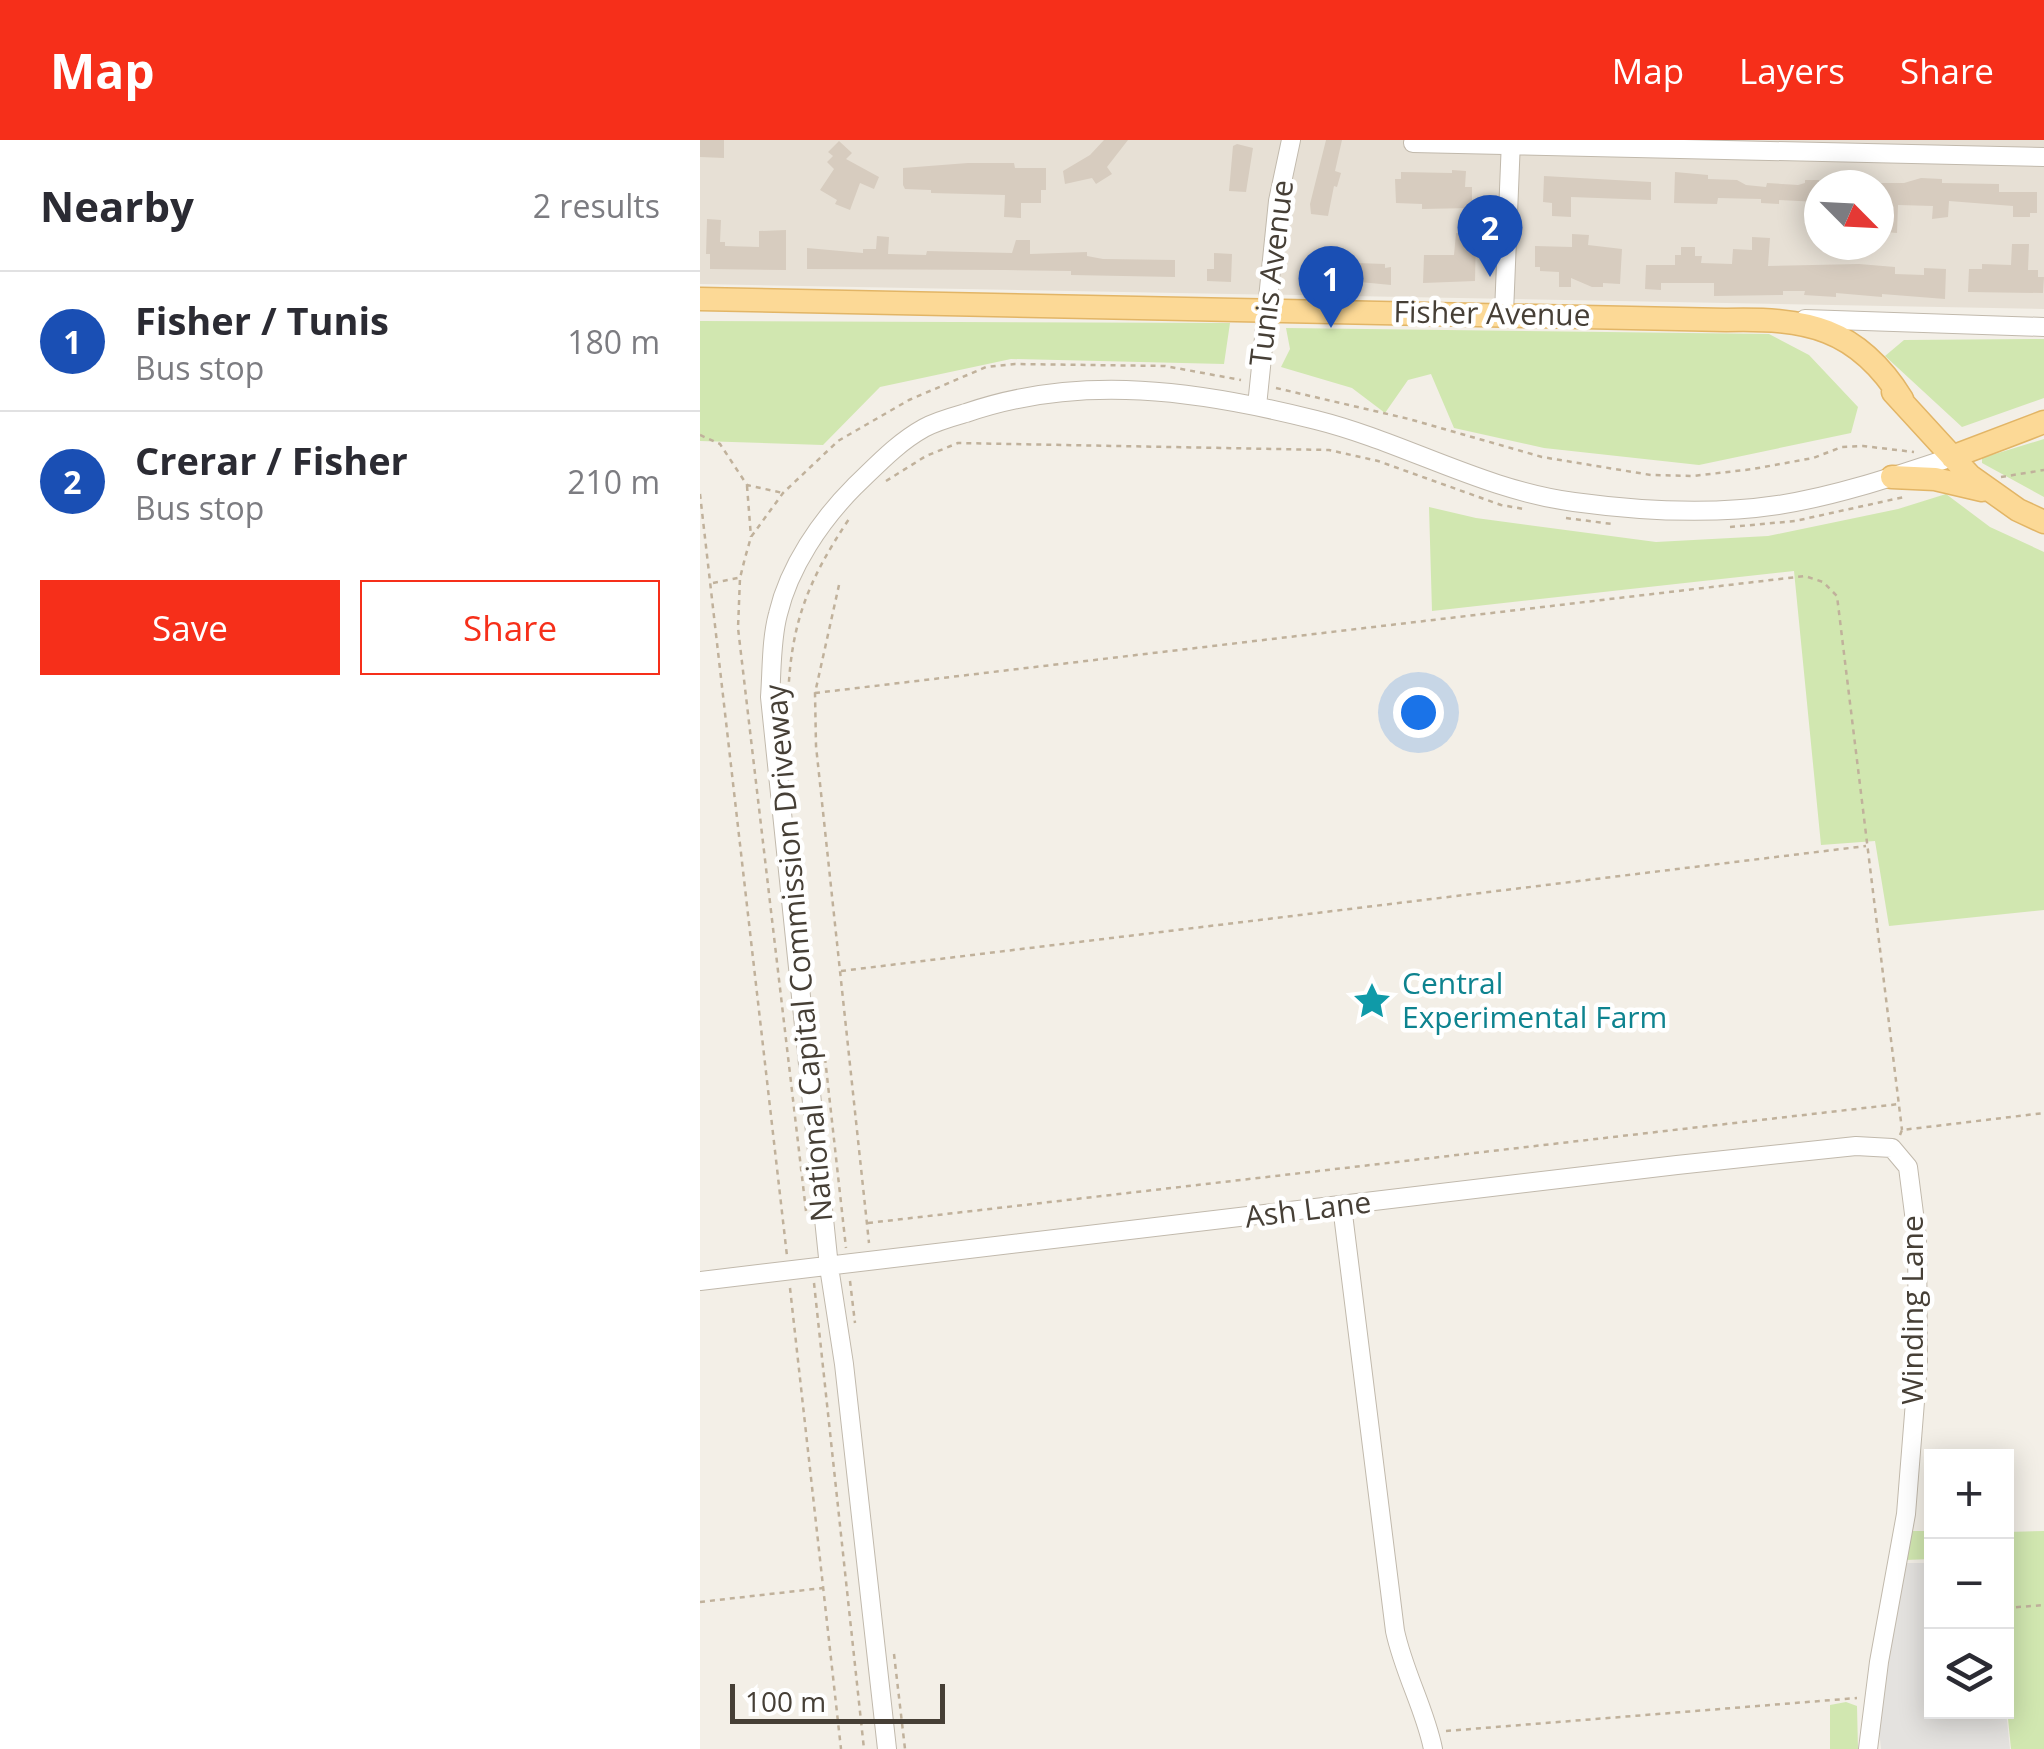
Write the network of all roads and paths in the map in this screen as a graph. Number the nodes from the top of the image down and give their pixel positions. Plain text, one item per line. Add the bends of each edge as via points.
1 (1291, 140) edge
2 (1511, 143) edge
3 (1413, 144) dead end
4 (2044, 157) edge
5 (700, 299) edge
6 (1266, 309) junction
7 (1504, 313) junction
8 (1779, 318) junction
9 (1726, 320) junction
10 (2044, 327) edge
11 (1270, 387) dead end
12 (1902, 399) junction
13 (1257, 406) junction
14 (2040, 425) edge
15 (701, 433) edge
16 (1918, 451) dead end
17 (1952, 458) junction
18 (2044, 470) edge
19 (746, 484) junction
20 (880, 484) dead end
21 (1994, 485) junction
22 (1898, 487) junction
23 (782, 492) dead end
24 (700, 494) edge
25 (1535, 512) dead end
26 (851, 515) dead end
27 (1552, 515) dead end
28 (2044, 522) edge
29 (1623, 524) dead end
30 (1728, 527) dead end
31 (751, 538) dead end
32 (740, 578) dead end
33 (712, 583) junction
34 (838, 585) dead end
35 (815, 692) junction
36 (788, 711) dead end
37 (1868, 846) junction
38 (841, 971) junction
39 (824, 1046) dead end
40 (1899, 1104) junction
41 (2044, 1113) edge
42 (1902, 1130) junction
43 (1892, 1148) junction
44 (1342, 1206) junction
45 (868, 1223) junction
46 (870, 1262) junction
47 (848, 1264) junction
48 (829, 1266) junction
49 (788, 1271) junction
50 (700, 1281) edge
51 (855, 1322) dead end
52 (823, 1588) junction
53 (700, 1602) edge
54 (2044, 1605) edge
55 (2014, 1607) edge
56 (894, 1652) dead end
57 (1873, 1698) junction
58 (1432, 1741) edge
59 (841, 1749) edge
60 (886, 1749) edge
61 (905, 1749) edge
62 (1868, 1749) edge

1 - 6 street, Tunis Avenue
2 - 3 street
2 - 4 street
2 - 7 street
5 - 6 main road, Fisher Avenue
6 - 7 main road, Fisher Avenue
6 - 13 street, Tunis Avenue
7 - 9 main road, Fisher Avenue
8 - 9 main road, Fisher Avenue
8 - 10 street, Fisher Avenue
8 - 12 main road via 1856,346
9 - 12 main road via 1821,342
11 - 16 path via 1542,457 1651,475 1753,469 1842,447
12 - 17 main road
13 - 22 street, National Capital Commission Driveway via 1372,438 1504,488 1571,502 1736,509
13 - 48 street, National Capital Commission Driveway via 1169,391 1098,388 991,404 926,426 894,447 837,504 794,570 778,614 770,697
14 - 17 main road
15 - 19 path via 729,455
17 - 21 main road
17 - 22 street, National Capital Commission Driveway
18 - 21 path
19 - 23 path
19 - 31 path
20 - 25 path via 958,443 1329,450
21 - 22 main road via 1935,479
21 - 28 main road
22 - 30 path via 1795,520
24 - 33 path
26 - 36 path via 817,567 796,624
27 - 29 path
32 - 33 path
33 - 49 path
34 - 35 path
35 - 37 path via 1804,576 1824,582 1837,596
35 - 38 path
37 - 38 path
37 - 40 path
38 - 45 path
39 - 47 path
40 - 42 path
40 - 45 path
41 - 42 path
42 - 43 path
43 - 44 street, Ash Lane via 1784,1154
43 - 57 street, Winding Lane via 1908,1167 1917,1237 1918,1364 1906,1514
44 - 46 street, Ash Lane
44 - 58 street via 1395,1631
45 - 46 path
46 - 47 street, Ash Lane
47 - 48 street, Ash Lane
47 - 51 path
48 - 49 street, Ash Lane
48 - 60 street, National Capital Commission Driveway
49 - 50 street, Ash Lane
49 - 52 path
52 - 53 path
52 - 59 path
54 - 55 path
56 - 61 path
57 - 58 path
57 - 62 street, Winding Lane

